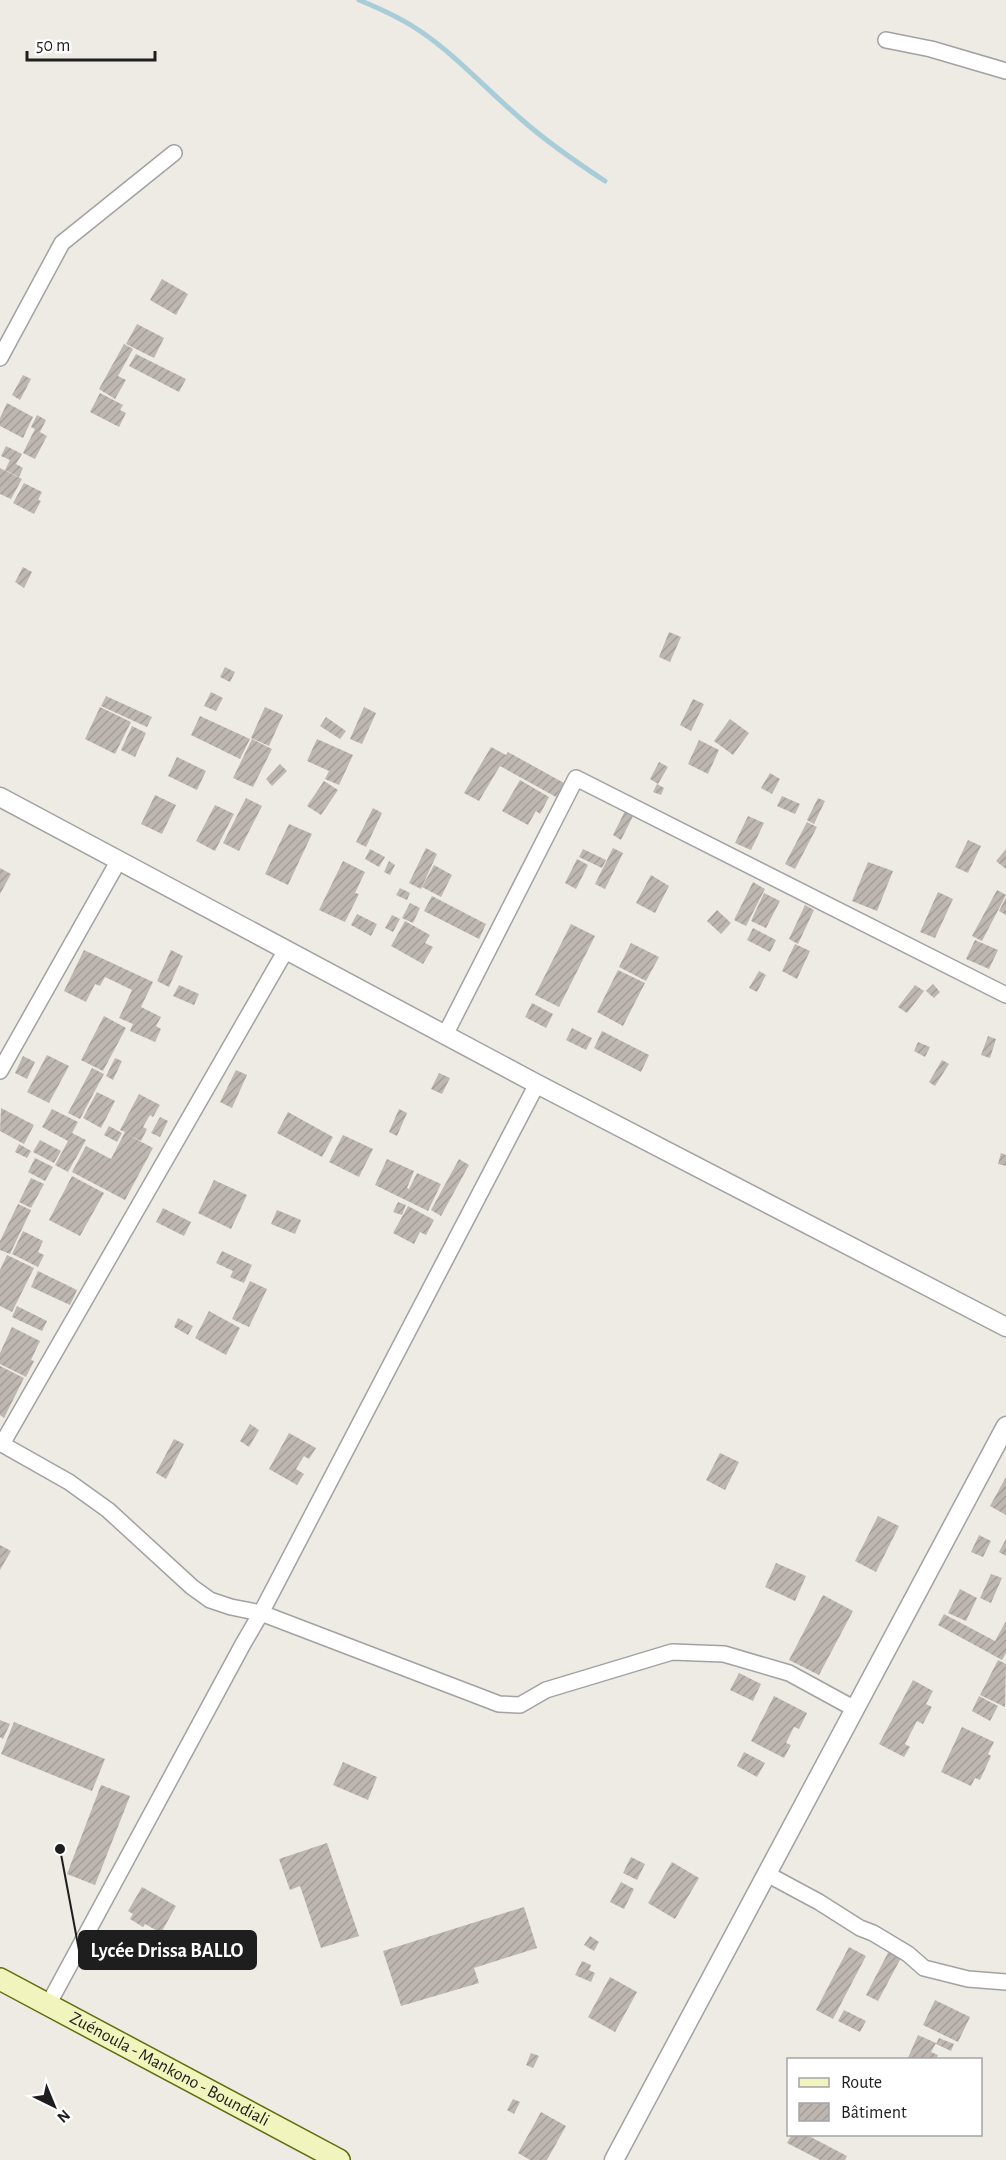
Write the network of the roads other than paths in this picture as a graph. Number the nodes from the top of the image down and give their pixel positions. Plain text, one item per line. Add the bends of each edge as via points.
1 (886, 40) dead end
2 (1006, 71) edge
3 (174, 153) dead end
4 (0, 358) edge
5 (0, 797) edge
6 (119, 860) junction
7 (286, 950) junction
8 (1006, 995) edge
9 (445, 1035) junction
10 (0, 1071) edge
11 (537, 1084) junction
12 (1006, 1327) edge
13 (1006, 1426) edge
14 (1, 1444) edge
15 (261, 1613) junction
16 (855, 1709) junction
17 (767, 1874) junction
18 (0, 1979) edge
19 (1006, 1982) edge
20 (48, 2005) junction
21 (339, 2160) edge
22 (614, 2160) edge

1 - 2 street
3 - 4 street via 62,243
5 - 6 street
6 - 7 street
6 - 10 street
7 - 9 street
7 - 14 street
8 - 9 street via 576,778
9 - 11 street
11 - 12 street
11 - 15 street
13 - 16 street
14 - 15 street via 98,1503 210,1600
15 - 16 street via 499,1704 520,1705 546,1690 672,1652 724,1654 789,1673
15 - 20 street
16 - 17 street
17 - 19 street via 873,1933 924,1968 968,1979
17 - 22 street
18 - 20 main road, Zuénoula - Mankono - Boundiali
20 - 21 main road, Zuénoula - Mankono - Boundiali

